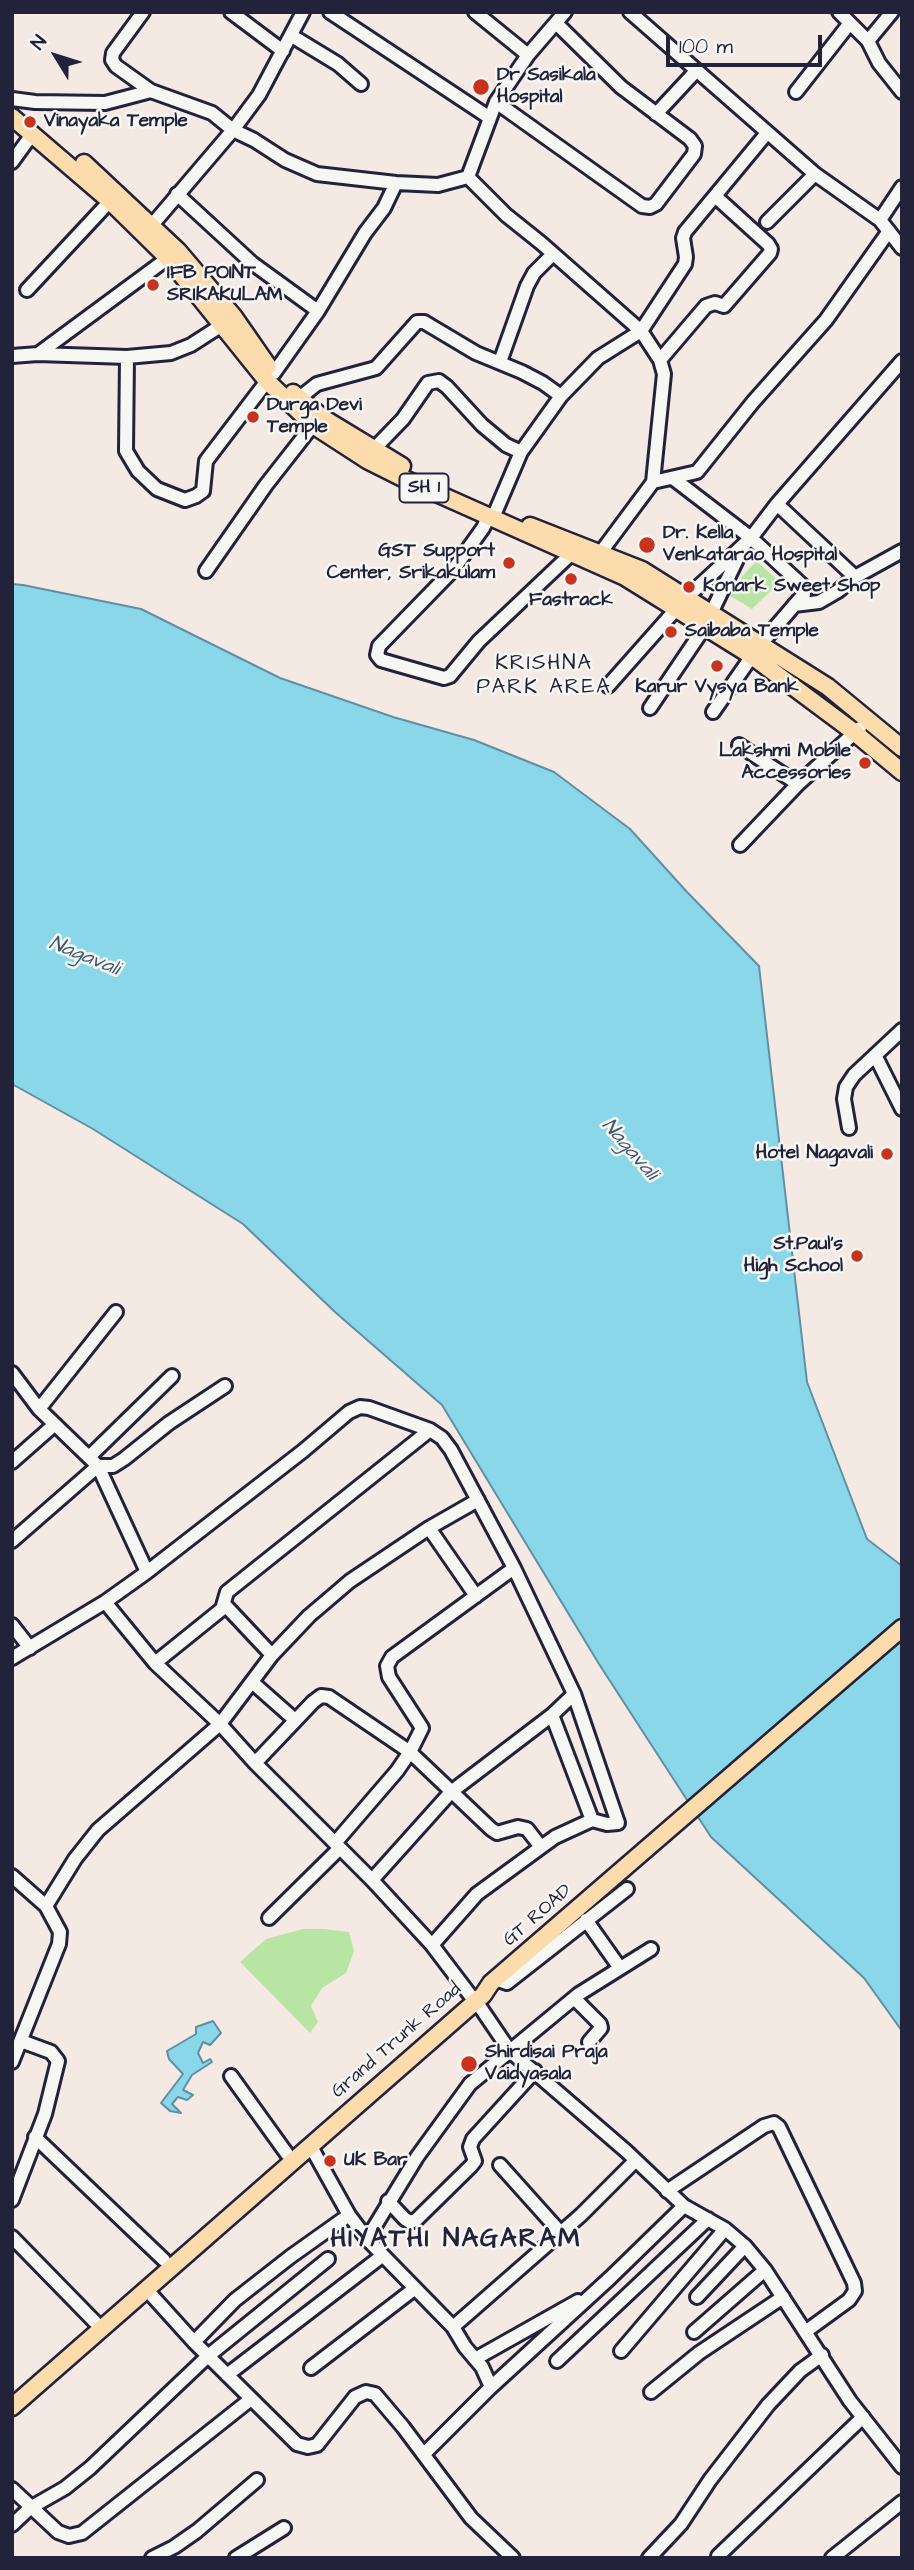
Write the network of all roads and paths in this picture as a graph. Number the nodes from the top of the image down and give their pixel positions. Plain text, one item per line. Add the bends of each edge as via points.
1 (143, 12) edge
2 (231, 12) edge
3 (303, 12) edge
4 (330, 12) edge
5 (475, 12) edge
6 (565, 12) edge
7 (630, 12) edge
8 (839, 12) edge
9 (892, 12) edge
10 (556, 23) junction
11 (850, 23) junction
12 (292, 36) junction
13 (868, 41) junction
14 (284, 51) junction
15 (528, 55) junction
16 (695, 71) junction
17 (361, 84) dead end
18 (151, 90) junction
19 (796, 92) dead end
20 (902, 92) edge
21 (12, 101) edge
22 (496, 102) junction
23 (656, 114) junction
24 (12, 117) edge
25 (490, 118) junction
26 (233, 130) junction
27 (33, 133) junction
28 (767, 133) junction
29 (12, 162) edge
30 (815, 174) junction
31 (468, 177) junction
32 (396, 183) junction
33 (902, 187) edge
34 (177, 194) junction
35 (715, 196) junction
36 (110, 201) junction
37 (880, 220) junction
38 (767, 222) dead end
39 (152, 225) junction
40 (889, 231) junction
41 (902, 247) edge
42 (552, 254) junction
43 (168, 258) junction
44 (27, 290) dead end
45 (318, 311) junction
46 (222, 325) junction
47 (641, 331) junction
48 (38, 354) junction
49 (12, 356) edge
50 (127, 357) junction
51 (660, 360) junction
52 (902, 361) edge
53 (500, 362) junction
54 (271, 377) junction
55 (561, 396) junction
56 (298, 399) junction
57 (313, 425) junction
58 (373, 450) junction
59 (521, 452) junction
60 (674, 479) junction
61 (653, 482) junction
62 (777, 504) junction
63 (491, 515) junction
64 (748, 541) junction
65 (902, 551) edge
66 (601, 552) junction
67 (570, 554) junction
68 (206, 571) dead end
69 (855, 577) junction
70 (681, 604) junction
71 (794, 605) junction
72 (707, 621) junction
73 (756, 650) junction
74 (608, 686) dead end
75 (650, 708) dead end
76 (713, 712) dead end
77 (869, 721) junction
78 (855, 732) junction
79 (739, 745) dead end
80 (902, 748) edge
81 (902, 772) edge
82 (798, 784) junction
83 (740, 845) dead end
84 (902, 1030) edge
85 (875, 1055) junction
86 (902, 1109) edge
87 (849, 1128) dead end
88 (117, 1312) dead end
89 (12, 1373) edge
90 (172, 1376) dead end
91 (225, 1386) dead end
92 (39, 1409) junction
93 (54, 1425) junction
94 (430, 1430) junction
95 (12, 1462) edge
96 (93, 1462) junction
97 (478, 1500) junction
98 (429, 1528) junction
99 (12, 1541) edge
100 (514, 1568) junction
101 (148, 1572) junction
102 (476, 1596) junction
103 (105, 1602) junction
104 (225, 1605) junction
105 (12, 1625) edge
106 (902, 1628) edge
107 (30, 1648) junction
108 (272, 1655) junction
109 (12, 1658) edge
110 (155, 1663) junction
111 (252, 1682) junction
112 (574, 1694) junction
113 (552, 1715) junction
114 (295, 1720) junction
115 (220, 1724) junction
116 (410, 1752) junction
117 (255, 1763) junction
118 (451, 1792) junction
119 (592, 1820) junction
120 (338, 1845) junction
121 (541, 1847) junction
122 (12, 1876) edge
123 (372, 1880) junction
124 (626, 1889) dead end
125 (46, 1906) junction
126 (269, 1917) dead end
127 (586, 1920) junction
128 (432, 1945) junction
129 (650, 1948) dead end
130 (620, 1968) junction
131 (494, 1981) junction
132 (574, 1997) junction
133 (473, 1998) junction
134 (21, 2041) junction
135 (589, 2042) dead end
136 (510, 2051) junction
137 (12, 2062) edge
138 (535, 2071) junction
139 (231, 2076) dead end
140 (35, 2137) junction
141 (310, 2145) junction
142 (287, 2154) junction
143 (635, 2161) junction
144 (500, 2165) dead end
145 (667, 2191) junction
146 (12, 2200) edge
147 (388, 2201) junction
148 (684, 2206) junction
149 (349, 2215) junction
150 (708, 2219) junction
151 (725, 2229) junction
152 (560, 2232) junction
153 (367, 2239) junction
154 (15, 2245) edge
155 (745, 2246) junction
156 (382, 2256) junction
157 (328, 2259) dead end
158 (164, 2260) junction
159 (765, 2270) junction
160 (414, 2289) junction
161 (598, 2289) junction
162 (146, 2290) junction
163 (697, 2297) dead end
164 (783, 2297) junction
165 (95, 2322) junction
166 (453, 2327) junction
167 (694, 2332) dead end
168 (805, 2332) junction
169 (194, 2342) junction
170 (621, 2351) dead end
171 (822, 2355) junction
172 (208, 2356) junction
173 (475, 2359) junction
174 (558, 2361) dead end
175 (312, 2368) dead end
176 (227, 2375) junction
177 (491, 2387) junction
178 (651, 2392) dead end
179 (12, 2393) edge
180 (251, 2399) junction
181 (12, 2407) edge
182 (863, 2417) junction
183 (424, 2454) junction
184 (902, 2467) edge
185 (257, 2480) dead end
186 (12, 2488) edge
187 (902, 2502) edge
188 (30, 2508) junction
189 (12, 2525) edge
190 (284, 2528) dead end
191 (718, 2556) dead end
192 (152, 2558) edge
193 (236, 2558) edge
194 (513, 2558) edge
195 (649, 2558) edge
196 (832, 2558) edge

1 - 18 street via 112,60
2 - 14 street
3 - 12 street
4 - 25 street
5 - 15 street
6 - 10 street
7 - 16 street
8 - 11 street
9 - 13 street
10 - 15 street
10 - 23 street via 621,87
11 - 13 street
11 - 19 street
12 - 14 street
12 - 17 street
13 - 20 street
14 - 26 street
15 - 22 street
16 - 23 street
16 - 28 street
18 - 21 street via 105,103
18 - 26 street via 212,113
21 - 39 main road, SH 1
22 - 23 street via 650,207 694,154 695,146
22 - 25 street
24 - 27 main road, SH 1
25 - 31 street
26 - 32 street via 317,174
26 - 34 street
27 - 29 street
27 - 36 main road, SH 1
28 - 30 street
28 - 35 street
30 - 37 street
30 - 38 street
31 - 32 street via 438,185
31 - 42 street
32 - 45 street
33 - 37 street
34 - 39 street
34 - 45 street via 252,263
35 - 47 street via 685,232 685,264
35 - 51 street via 768,244 770,253 727,303 706,306
36 - 43 main road, SH 1
36 - 44 street
37 - 40 street
39 - 54 main road, SH 1 via 234,317
40 - 41 street
40 - 60 street via 826,320 696,472
42 - 47 street
42 - 53 street via 527,286
43 - 46 main road, SH 1
43 - 48 street
45 - 54 street
46 - 50 street via 171,353
46 - 54 main road, SH 1
47 - 51 street
47 - 55 street via 598,358
48 - 49 street
48 - 50 street
50 - 54 street via 127,451 138,471 157,489 185,500 203,491 206,461
51 - 61 street via 664,374
52 - 62 street
53 - 55 street
53 - 56 street via 424,322 416,323 376,368 317,384
54 - 56 main road, SH 1
54 - 57 main road, SH 1
55 - 59 street
56 - 58 main road, SH 1
57 - 63 main road, SH 1 via 367,460
57 - 68 street
58 - 59 street via 403,419 428,383 439,381 482,425
58 - 63 main road, SH 1
59 - 63 street
60 - 61 street
60 - 64 street
61 - 66 street
62 - 64 street
62 - 69 street
63 - 66 main road, SH 1
63 - 67 main road, SH 1
63 - 67 street via 453,570 379,646 377,655 382,660 450,676 479,641
64 - 70 street
64 - 71 street via 802,585 804,594
64 - 72 street
65 - 69 street
66 - 70 main road, SH 1 via 642,570
67 - 70 main road, SH 1
69 - 71 street via 819,601
70 - 72 main road, SH 1
70 - 74 street
71 - 73 street
72 - 73 main road, SH 1
72 - 75 street
73 - 76 street
73 - 77 main road, SH 1 via 828,687
73 - 78 main road, SH 1
77 - 78 street
77 - 80 main road, SH 1
78 - 81 main road, SH 1
78 - 82 street
79 - 82 street
82 - 83 street
84 - 85 street
85 - 86 street
85 - 87 street via 846,1087
88 - 92 street
89 - 92 street
90 - 96 street
91 - 96 street via 113,1466
92 - 93 street
93 - 95 street
93 - 96 street
94 - 97 street via 451,1450
94 - 101 street via 369,1408 349,1412
94 - 104 street via 227,1592
96 - 99 street
96 - 101 street
97 - 98 street
97 - 100 street
98 - 102 street
98 - 108 street via 349,1581
100 - 102 street
100 - 112 street
101 - 103 street
102 - 116 street via 392,1657 387,1666 422,1728
103 - 107 street
103 - 110 street
104 - 108 street
104 - 110 street
105 - 107 street
106 - 131 main road, GT ROAD
107 - 109 street
108 - 111 street
110 - 115 street
111 - 114 street
111 - 115 street
112 - 113 street
112 - 119 street via 618,1823
113 - 118 street
113 - 119 street
114 - 116 street via 321,1696 329,1697
114 - 117 street
115 - 117 street
115 - 125 street via 98,1830
116 - 118 street
116 - 120 street
117 - 120 street
118 - 121 street via 497,1833 527,1829
118 - 123 street
119 - 121 street
120 - 123 street
120 - 126 street
121 - 128 street via 477,1894
122 - 125 street
123 - 128 street
124 - 127 street
125 - 134 street via 57,1923 59,1944
127 - 130 street
127 - 131 street via 507,1983
128 - 133 street
129 - 130 street
130 - 132 street
131 - 133 main road, Grand Trunk Road via 477,1989
132 - 135 street via 600,2024
132 - 136 street
133 - 136 street
133 - 141 main road, Grand Trunk Road
133 - 142 main road, Grand Trunk Road
134 - 137 street
134 - 140 street via 51,2052 58,2061
136 - 138 street
136 - 147 street via 470,2084
138 - 143 street
138 - 147 street via 472,2139 471,2166 416,2220 405,2219
139 - 142 street
140 - 146 street
140 - 158 street
141 - 149 street
141 - 162 main road, Grand Trunk Road
142 - 158 main road, Grand Trunk Road
143 - 145 street
143 - 152 street
144 - 152 street
145 - 148 street
145 - 168 street via 764,2126 774,2123 779,2127 854,2283 849,2300
147 - 153 street
148 - 150 street
148 - 161 street
149 - 153 street
149 - 169 street via 235,2300
150 - 151 street
150 - 174 street
151 - 155 street
151 - 170 street
152 - 166 street
153 - 156 street
154 - 165 street
155 - 159 street
155 - 163 street
156 - 160 street
156 - 176 street
157 - 172 street
158 - 165 main road, Grand Trunk Road
159 - 164 street
159 - 167 street
160 - 166 street
160 - 175 street
161 - 173 street
161 - 177 street
162 - 169 street
162 - 181 main road, Grand Trunk Road
164 - 168 street
164 - 178 street via 699,2353
165 - 179 main road, Grand Trunk Road
166 - 173 street
168 - 171 street
169 - 172 street
171 - 182 street
171 - 195 street via 768,2405 681,2524
172 - 176 street
172 - 188 street via 90,2468
173 - 177 street
176 - 180 street
177 - 183 street
180 - 183 street via 297,2444 309,2447 326,2437 355,2397 375,2394
180 - 188 street via 82,2533 69,2536 58,2532
182 - 184 street
182 - 191 street
183 - 194 street via 471,2518
185 - 192 street via 197,2530
186 - 188 street
187 - 196 street
188 - 189 street
190 - 193 street

